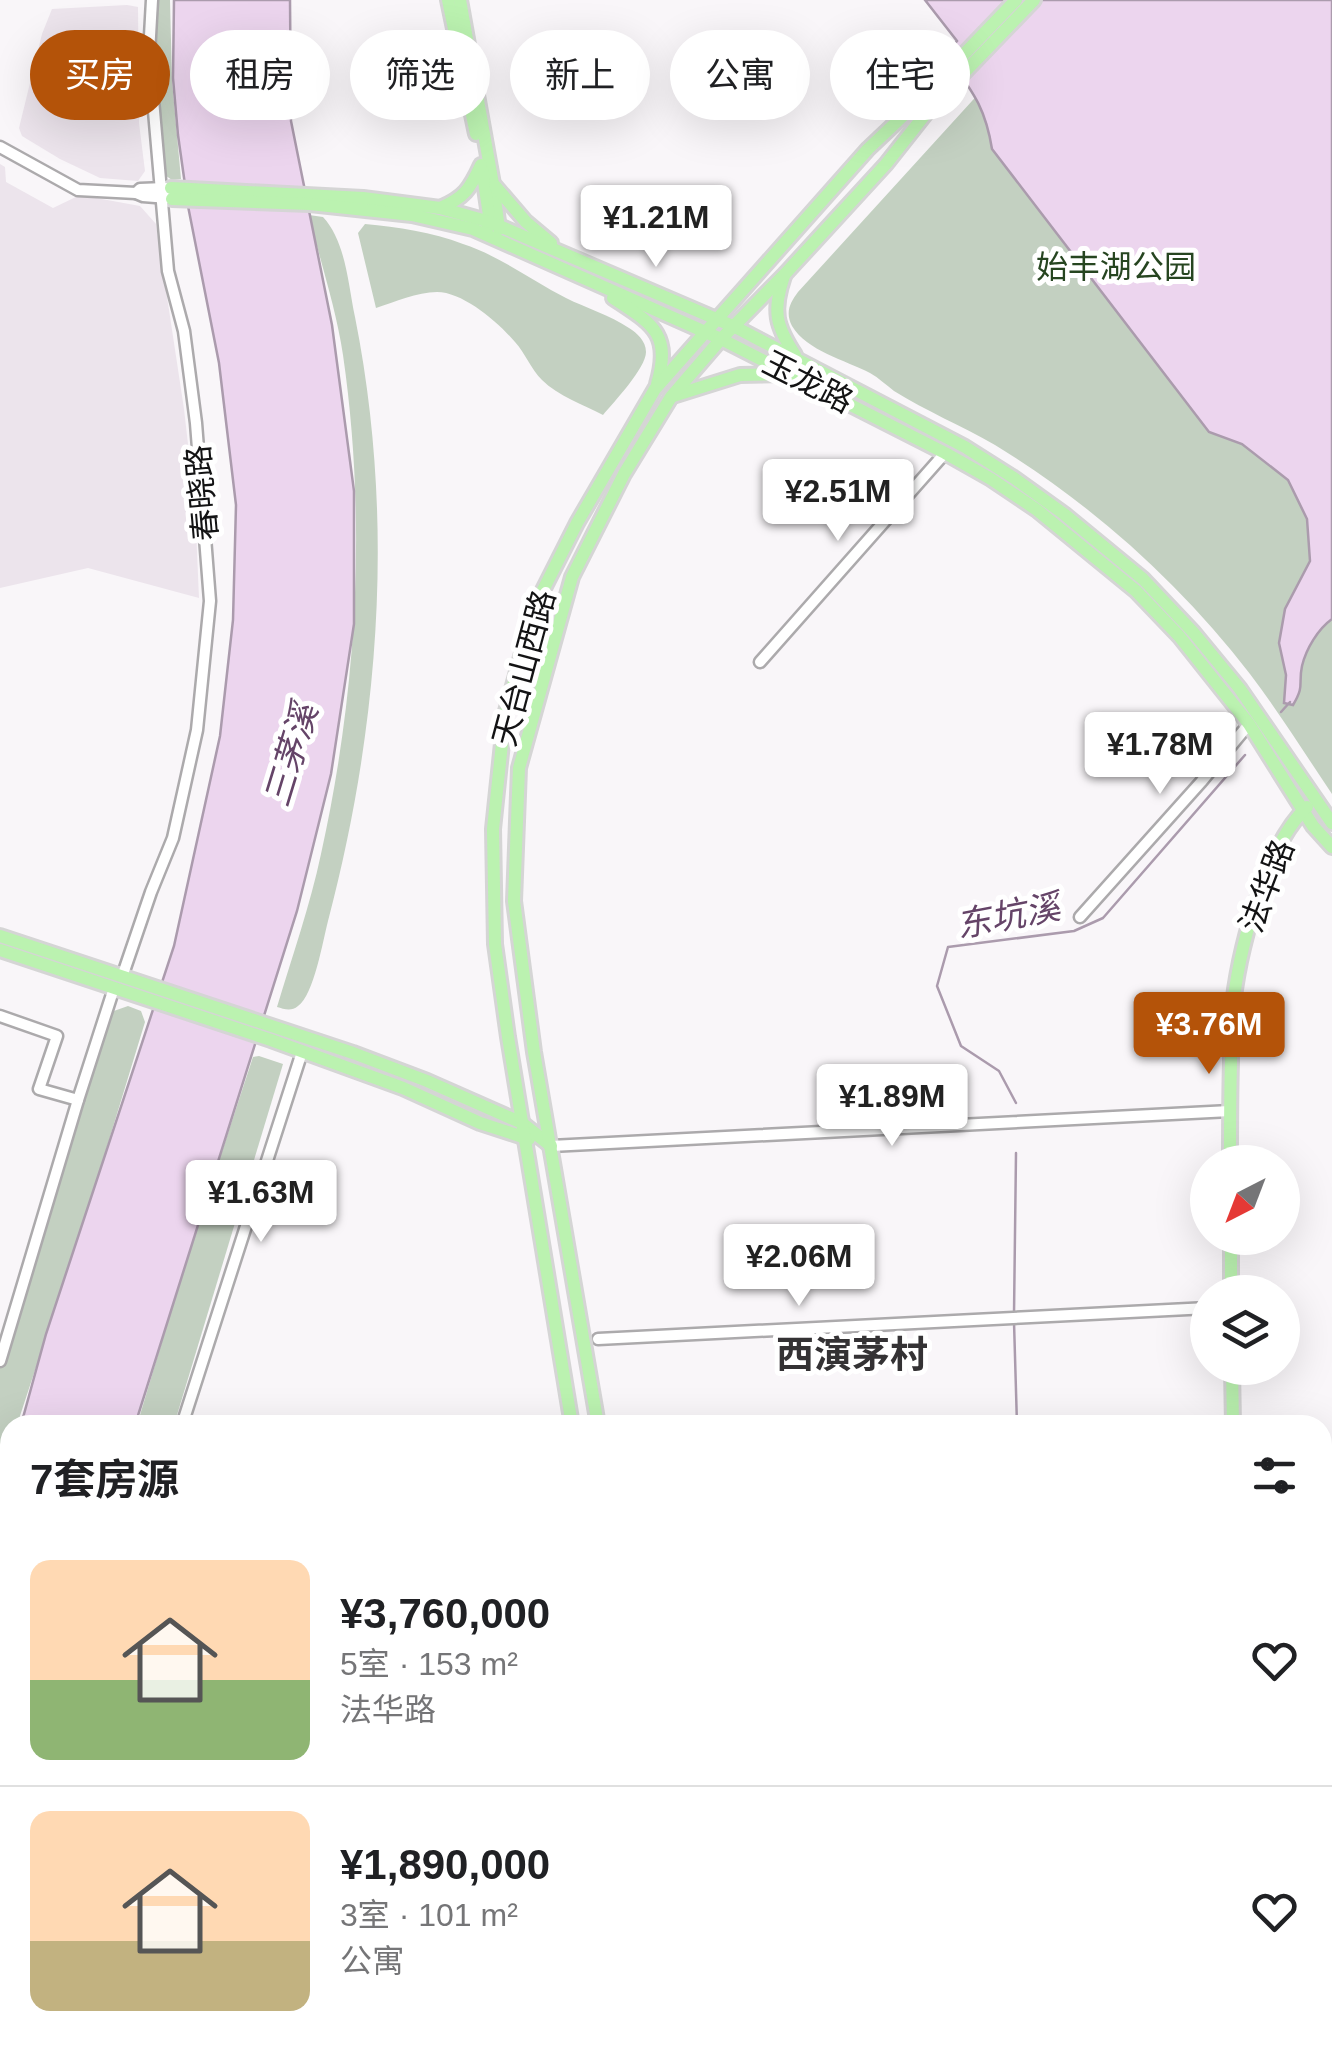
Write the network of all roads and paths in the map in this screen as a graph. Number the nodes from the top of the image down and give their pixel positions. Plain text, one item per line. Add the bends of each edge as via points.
1 (152, 0) edge
2 (448, 0) edge
3 (460, 0) edge
4 (1016, 0) edge
5 (1034, 0) edge
6 (970, 53) edge
7 (970, 61) edge
8 (904, 120) edge
9 (915, 120) edge
10 (0, 147) edge
11 (482, 163) junction
12 (494, 184) junction
13 (166, 193) junction
14 (309, 199) junction
15 (440, 208) junction
16 (493, 230) junction
17 (562, 252) junction
18 (785, 274) junction
19 (582, 277) junction
20 (718, 320) junction
21 (735, 327) junction
22 (705, 331) junction
23 (721, 338) junction
24 (797, 358) junction
25 (793, 374) junction
26 (655, 388) junction
27 (671, 397) junction
28 (945, 453) junction
29 (760, 662) dead end
30 (1249, 724) junction
31 (500, 764) junction
32 (519, 768) junction
33 (1316, 800) junction
34 (1303, 811) junction
35 (1332, 823) edge
36 (1332, 848) edge
37 (1080, 917) dead end
38 (0, 936) edge
39 (0, 950) edge
40 (520, 952) junction
41 (496, 955) junction
42 (118, 983) junction
43 (0, 1016) edge
44 (273, 1034) junction
45 (302, 1052) junction
46 (78, 1100) junction
47 (1230, 1111) junction
48 (523, 1130) junction
49 (1230, 1145) edge
50 (551, 1146) junction
51 (1190, 1309) edge
52 (598, 1339) dead end
53 (0, 1361) edge
54 (1232, 1385) edge
55 (185, 1415) edge
56 (570, 1415) edge
57 (596, 1415) edge
58 (1233, 1415) edge

1 - 13 street, 春晓路 via 149,54
2 - 11 main road
3 - 12 main road
4 - 6 main road
5 - 7 main road
8 - 20 main road, 天台山西路 via 868,149
9 - 18 main road, 天台山西路 via 886,164
10 - 13 street via 78,190
11 - 15 main road via 460,200
11 - 16 main road
12 - 16 main road
12 - 17 main road
13 - 14 main road
13 - 42 street, 春晓路 via 168,270 184,330 196,424 210,601 197,730 173,838
14 - 15 main road, 玉龙路
14 - 16 main road, 玉龙路
15 - 16 main road, 玉龙路
16 - 17 main road, 玉龙路
16 - 19 main road, 玉龙路
17 - 20 main road, 玉龙路
18 - 21 main road, 天台山西路
18 - 24 main road via 777,322
19 - 22 main road, 玉龙路
19 - 26 main road via 653,326 664,361
20 - 21 main road, 玉龙路
20 - 22 main road, 天台山西路
21 - 23 main road, 天台山西路
21 - 24 main road, 玉龙路
22 - 23 main road, 玉龙路
22 - 26 main road, 天台山西路
23 - 25 main road, 玉龙路
23 - 27 main road, 天台山西路
24 - 33 main road, 玉龙路 via 965,447 1102,544 1194,632
25 - 27 main road via 740,374
25 - 28 main road, 玉龙路
26 - 31 main road, 天台山西路 via 535,606
27 - 32 main road, 天台山西路 via 572,576
28 - 29 street
28 - 30 main road, 玉龙路 via 1037,510 1136,591
30 - 34 main road, 玉龙路
30 - 37 street
31 - 32 main road
31 - 41 main road, 天台山西路 via 493,829
32 - 40 main road, 天台山西路 via 514,901
33 - 34 main road, 法华路
33 - 35 main road, 玉龙路
34 - 36 main road, 玉龙路
34 - 47 main road, 法华路 via 1276,849 1244,950 1232,1015
38 - 42 main road
39 - 42 main road
40 - 41 main road
40 - 50 main road, 天台山西路
41 - 48 main road, 天台山西路
42 - 44 main road
42 - 46 street, 春晓路
43 - 46 street via 57,1036 39,1089
44 - 45 main road
44 - 48 main road via 409,1074
45 - 48 main road via 480,1123
45 - 55 street
46 - 53 street, 春晓路
47 - 49 main road, 法华路
47 - 50 street
48 - 50 main road
48 - 56 main road, 天台山西路
50 - 57 main road, 天台山西路
51 - 52 street
54 - 58 main road

